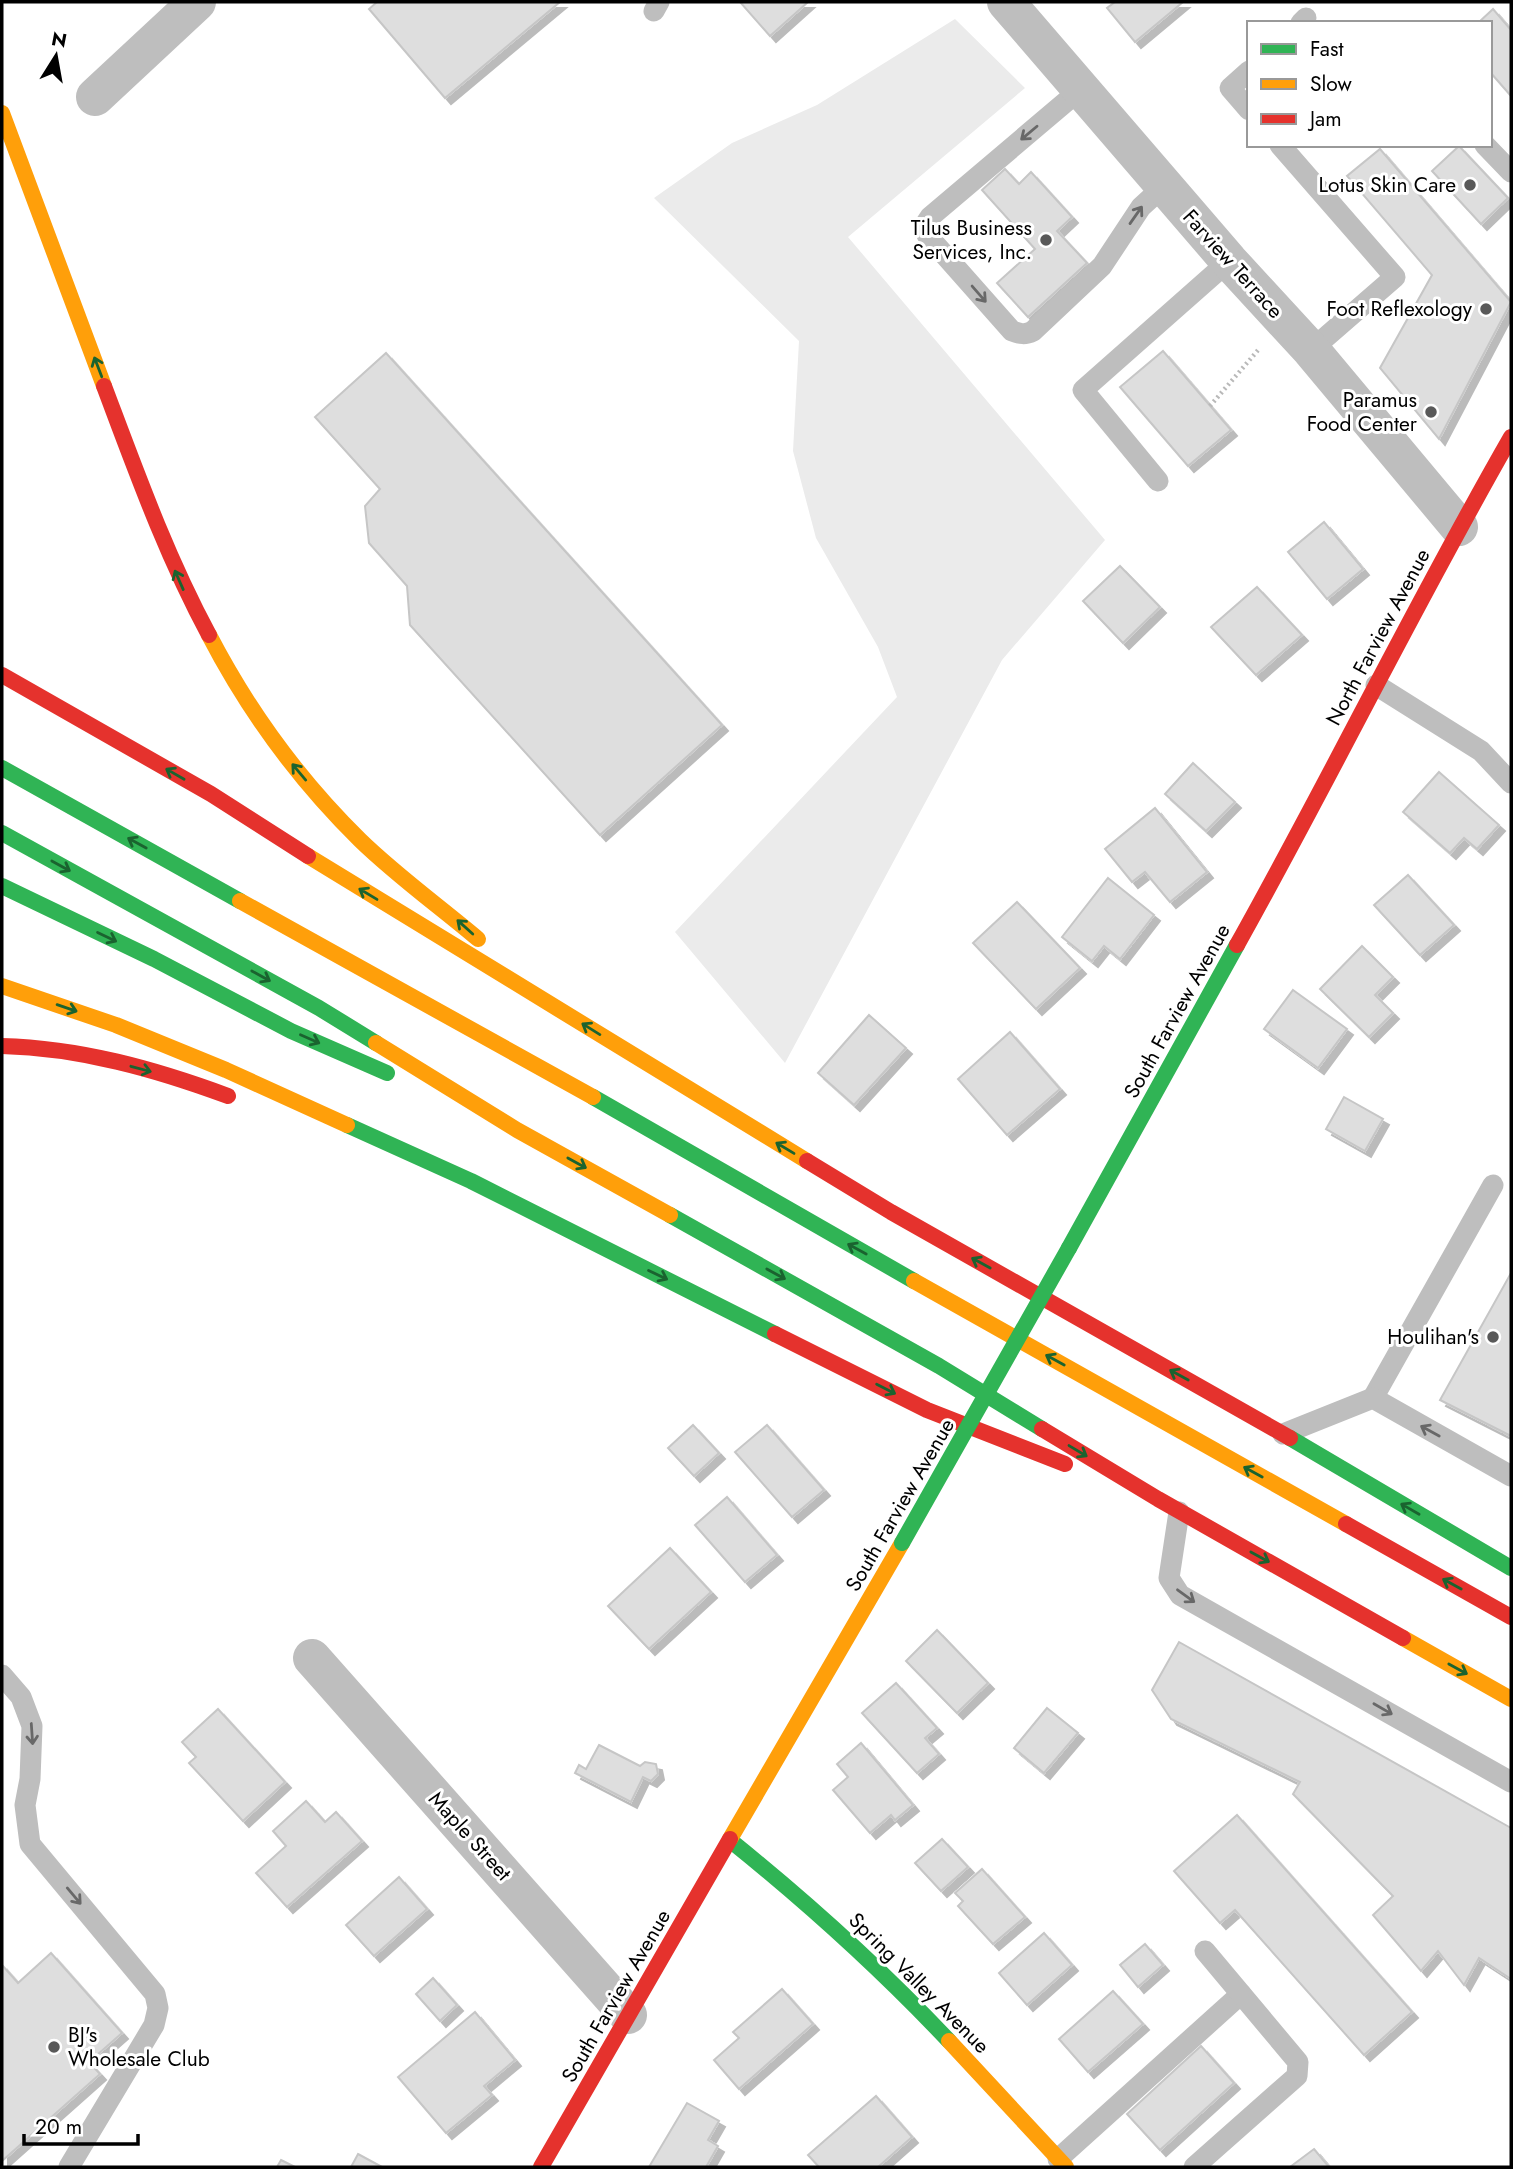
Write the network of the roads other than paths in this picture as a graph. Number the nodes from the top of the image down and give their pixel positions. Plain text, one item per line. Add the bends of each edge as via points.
1 (197, 2) edge
2 (1006, 2) edge
3 (1247, 73) edge
4 (1081, 89) junction
5 (94, 97) dead end
6 (1247, 108) edge
7 (2, 113) edge
8 (1282, 147) edge
9 (1487, 147) edge
10 (1511, 172) edge
11 (1164, 186) junction
12 (1228, 261) junction
13 (1311, 350) junction
14 (1511, 437) edge
15 (1158, 481) dead end
16 (1460, 527) junction
17 (2, 675) edge
18 (1376, 685) junction
19 (2, 768) edge
20 (1511, 783) edge
21 (2, 832) edge
22 (1285, 859) joint
23 (2, 886) edge
24 (2, 986) edge
25 (552, 1005) junction
26 (2, 1046) edge
27 (241, 1102) dead end
28 (317, 1128) dead end
29 (517, 1130) junction
30 (471, 1181) junction
31 (1493, 1185) dead end
32 (1373, 1398) junction
33 (1283, 1434) junction
34 (1511, 1476) edge
35 (1157, 1499) junction
36 (1179, 1512) junction
37 (1511, 1568) edge
38 (1511, 1617) edge
39 (312, 1658) dead end
40 (2, 1675) edge
41 (1511, 1699) edge
42 (1511, 1782) edge
43 (731, 1841) junction
44 (1205, 1951) dead end
45 (1241, 1994) junction
46 (628, 2015) junction
47 (1062, 2163) edge
48 (69, 2167) edge
49 (541, 2167) edge
50 (1194, 2167) edge

1 - 5 street
2 - 4 street, Farview Terrace
3 - 6 lane via 1230,88
4 - 11 street, Farview Terrace
4 -> 11 lane via 930,217 927,235 1012,331 1026,334 1102,266 1140,207
25 -> 7 main road via 361,841 284,755 247,702 180,583
8 - 13 lane via 1395,277
9 - 10 lane
11 - 12 street, Farview Terrace
12 - 13 street, Farview Terrace
12 - 15 lane via 1083,390
13 - 16 street, Farview Terrace
14 - 16 main road, North Farview Avenue
16 - 18 main road, North Farview Avenue
25 -> 17 main road via 211,794
18 - 20 lane via 1481,751
18 - 22 main road, North Farview Avenue
38 -> 19 main road
21 -> 29 main road via 319,1008
22 - 43 main road, South Farview Avenue, bridge
23 -> 29 main road via 291,1031
24 -> 30 main road via 116,1025 226,1070
33 -> 25 main road via 891,1212
26 -> 27 main road via 95,1057 169,1076
28 - 30 main road
29 -> 35 main road via 940,1366
30 -> 35 main road via 927,1410
31 - 32 lane
32 - 33 lane
34 -> 32 lane
37 -> 33 main road
35 - 36 main road
36 -> 41 main road
36 -> 42 lane via 1169,1578 1180,1595
39 - 46 street, Maple Street
40 -> 48 lane via 21,1697 33,1726 25,1805 30,1844 155,1994 158,2008 154,2025
43 - 46 main road, South Farview Avenue
43 - 47 main road, Spring Valley Avenue via 866,1956
44 - 45 lane
45 - 47 lane
45 - 50 lane via 1298,2062 1297,2076
46 - 49 main road, South Farview Avenue

